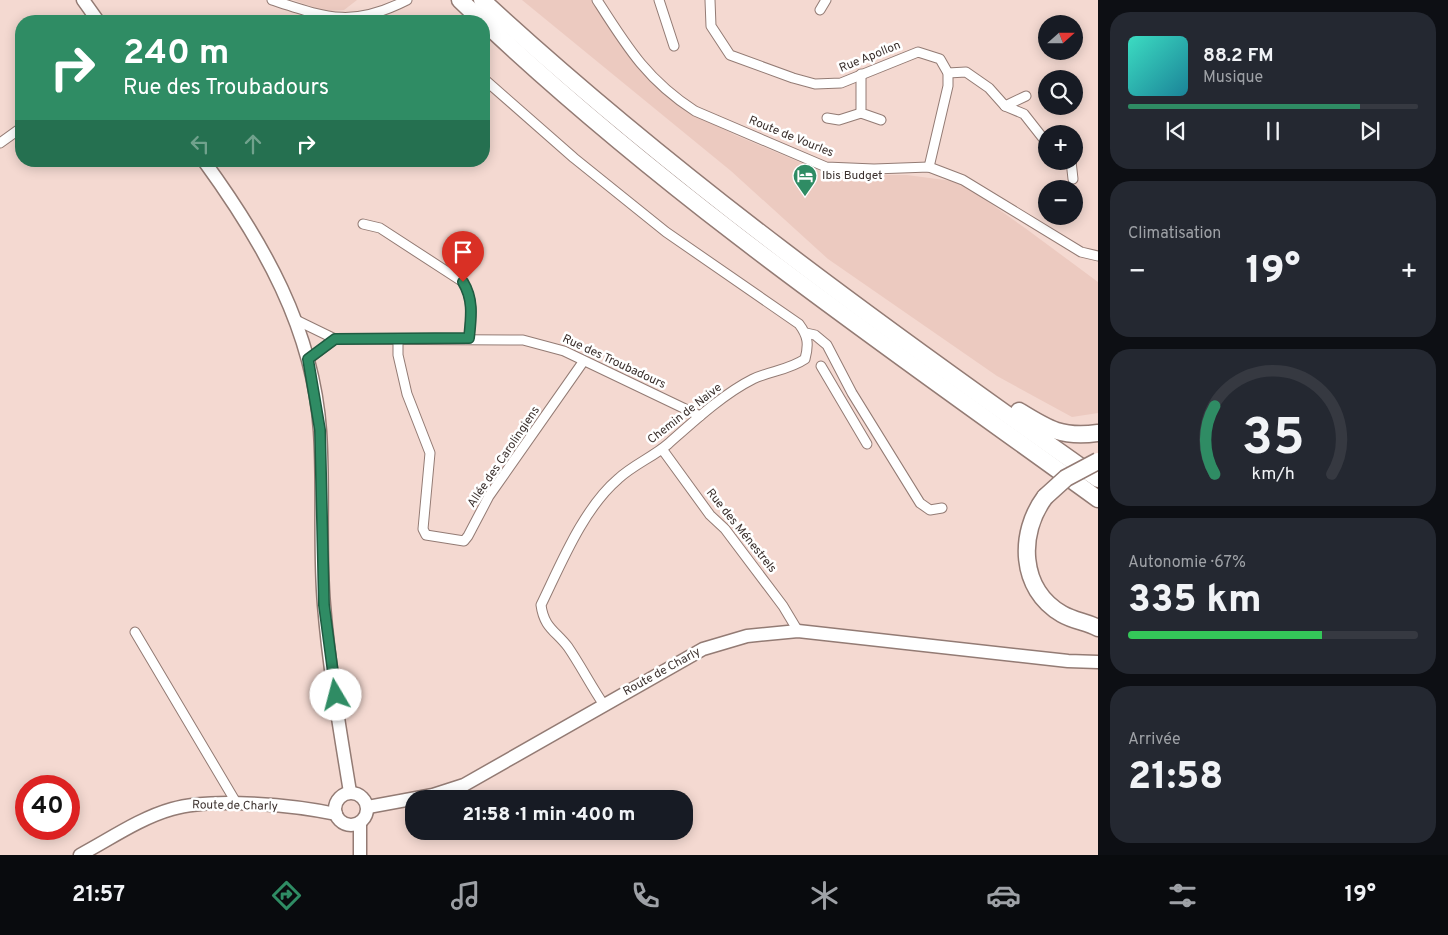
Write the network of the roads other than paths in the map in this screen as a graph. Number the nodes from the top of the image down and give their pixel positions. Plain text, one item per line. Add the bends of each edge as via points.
1 (83, 0) edge
2 (92, 0) edge
3 (272, 0) edge
4 (406, 0) edge
5 (460, 0) edge
6 (482, 0) edge
7 (597, 0) edge
8 (659, 0) edge
9 (710, 0) edge
10 (826, 0) edge
11 (820, 10) dead end
12 (94, 15) edge
13 (102, 15) edge
14 (318, 15) edge
15 (372, 15) edge
16 (476, 15) edge
17 (490, 28) edge
18 (674, 46) dead end
19 (861, 74) junction
20 (948, 74) junction
21 (490, 84) edge
22 (1026, 96) dead end
23 (1005, 106) junction
24 (861, 113) junction
25 (827, 118) dead end
26 (881, 120) dead end
27 (15, 132) edge
28 (1038, 132) edge
29 (0, 143) edge
30 (208, 167) edge
31 (929, 167) junction
32 (1072, 170) edge
33 (1073, 180) dead end
34 (363, 224) dead end
35 (1098, 256) edge
36 (296, 320) junction
37 (806, 333) junction
38 (469, 338) junction
39 (335, 339) junction
40 (398, 339) junction
41 (308, 359) junction
42 (805, 359) junction
43 (583, 362) junction
44 (835, 362) junction
45 (821, 366) junction
46 (945, 371) junction
47 (700, 416) junction
48 (1098, 433) edge
49 (866, 444) dead end
50 (662, 449) junction
51 (1045, 460) junction
52 (1098, 461) edge
53 (1098, 478) edge
54 (1098, 498) edge
55 (942, 508) dead end
56 (1098, 510) edge
57 (1097, 626) edge
58 (798, 631) junction
59 (135, 632) dead end
60 (1098, 662) edge
61 (604, 705) junction
62 (350, 792) junction
63 (237, 804) junction
64 (368, 807) junction
65 (335, 810) junction
66 (360, 823) junction
67 (80, 855) edge
68 (360, 855) edge

1 - 12 main road
2 - 13 main road
3 - 14 street
4 - 15 street
5 - 16 highway
6 - 46 highway via 538,52 713,198
7 - 31 street, Route de Vourles via 646,72 695,111 826,167
8 - 18 street
9 - 19 street, Rue Apollon via 711,26 730,55 815,84 841,83
10 - 11 street
17 - 51 highway via 568,98 710,215 849,321
19 - 20 street, Rue Apollon via 918,52 940,59
19 - 24 street
20 - 23 street via 966,72 989,88
20 - 31 street
21 - 37 street via 666,232 799,324
22 - 23 street
23 - 28 street via 1024,114
24 - 25 street via 839,120
24 - 26 street
27 - 29 street
30 - 36 main road via 271,264
31 - 35 street, Route de Vourles via 963,180 1082,252
32 - 33 street
34 - 38 street via 380,228 463,282 472,307
36 - 39 street, Rue des Troubadours
36 - 41 main road
37 - 42 street
37 - 44 street via 815,335 827,345
38 - 40 street, Rue des Troubadours
38 - 43 street, Rue des Troubadours via 523,340 564,351
39 - 40 street, Rue des Troubadours
39 - 41 street
40 - 43 street, Allée des Carolingiens via 398,355 407,394 430,452 423,529 426,535 464,540 489,496
41 - 62 main road via 320,430 324,605
42 - 45 street
42 - 47 street, Chemin de Naive via 791,368 752,380
43 - 47 street, Rue des Troubadours
44 - 45 street
44 - 55 street via 920,503 930,510
45 - 49 street
46 - 48 highway via 962,373 1044,426 1066,435
46 - 53 highway
47 - 50 street, Chemin de Naive
50 - 58 street, Rue des Ménestrels via 710,515 726,529
50 - 61 street, Chemin de Naive via 618,479 593,508 571,543 542,605 546,624 567,647
51 - 54 highway
51 - 56 highway via 1047,471
52 - 57 highway, bridge via 1066,478 1045,497 1030,521 1026,536 1028,566 1041,595 1051,607 1079,622
58 - 60 main road, Route de Charly via 1068,662
58 - 61 main road, Route de Charly via 747,636 703,649
59 - 63 street
61 - 64 main road, Route de Charly via 464,784 433,795
62 - 64 main road via 360,794
62 - 65 main road via 340,797
63 - 65 main road, Route de Charly
63 - 67 main road, Route de Charly via 193,804 171,809
64 - 66 main road
65 - 66 main road via 338,819 348,825
66 - 68 main road

